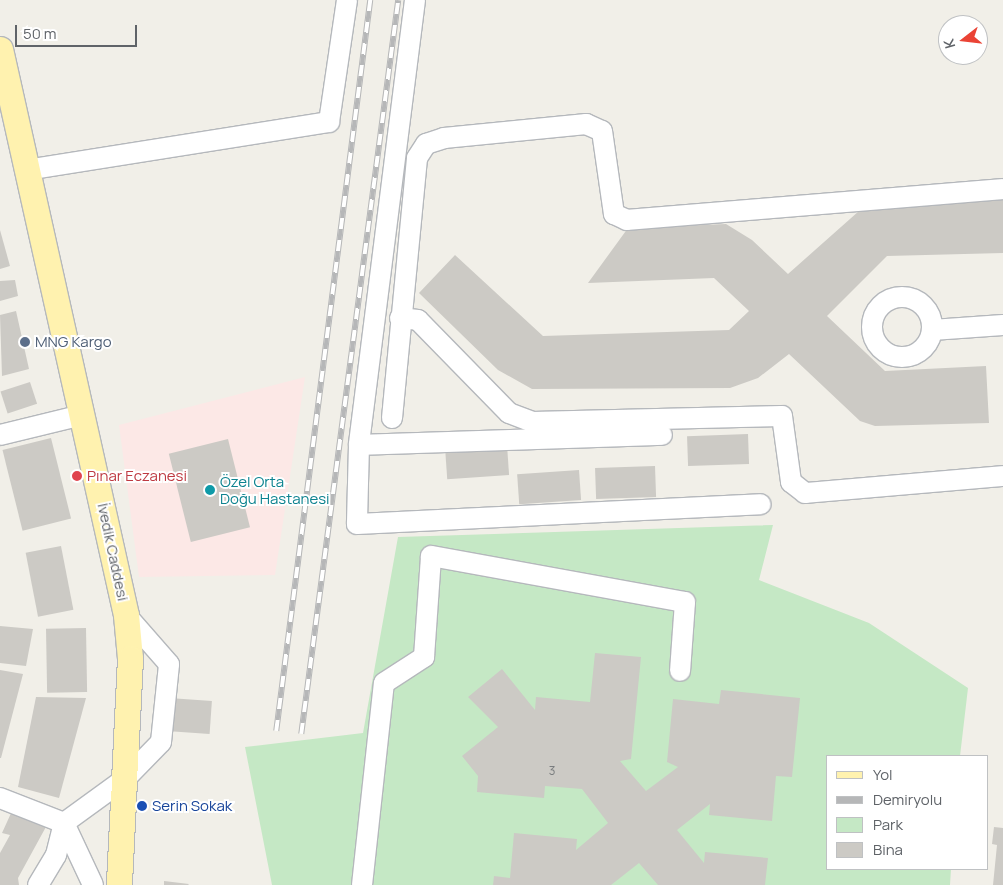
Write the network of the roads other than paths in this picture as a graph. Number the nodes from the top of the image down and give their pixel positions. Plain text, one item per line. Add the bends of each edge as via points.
1 (347, 0) edge
2 (415, 0) edge
3 (0, 49) edge
4 (26, 170) junction
5 (1003, 188) edge
6 (400, 318) junction
7 (1003, 325) edge
8 (932, 330) dead end
9 (82, 415) junction
10 (392, 418) dead end
11 (662, 434) dead end
12 (0, 435) edge
13 (359, 445) junction
14 (1003, 476) edge
15 (761, 504) dead end
16 (126, 615) junction
17 (680, 671) dead end
18 (126, 778) junction
19 (0, 798) edge
20 (64, 823) junction
21 (38, 885) edge
22 (93, 885) edge
23 (119, 885) edge
24 (362, 885) edge

1 - 4 street via 329,122
2 - 13 street
3 - 4 main road, İvedik Caddesi
4 - 9 main road, İvedik Caddesi
5 - 6 street via 627,220 614,214 602,131 586,124 568,124 444,138 426,144 417,158
6 - 10 street
6 - 14 street via 418,320 509,413 532,422 782,416 791,482 805,492
7 - 8 street
9 - 12 street
9 - 16 main road, İvedik Caddesi
11 - 13 street
13 - 15 street via 357,524
16 - 18 main road, İvedik Caddesi via 130,658
16 - 18 street via 169,664 160,742
17 - 24 street via 685,602 431,556 424,657 384,683
18 - 20 street
18 - 23 main road, İvedik Caddesi
19 - 20 street
20 - 21 street via 56,855
20 - 22 street

